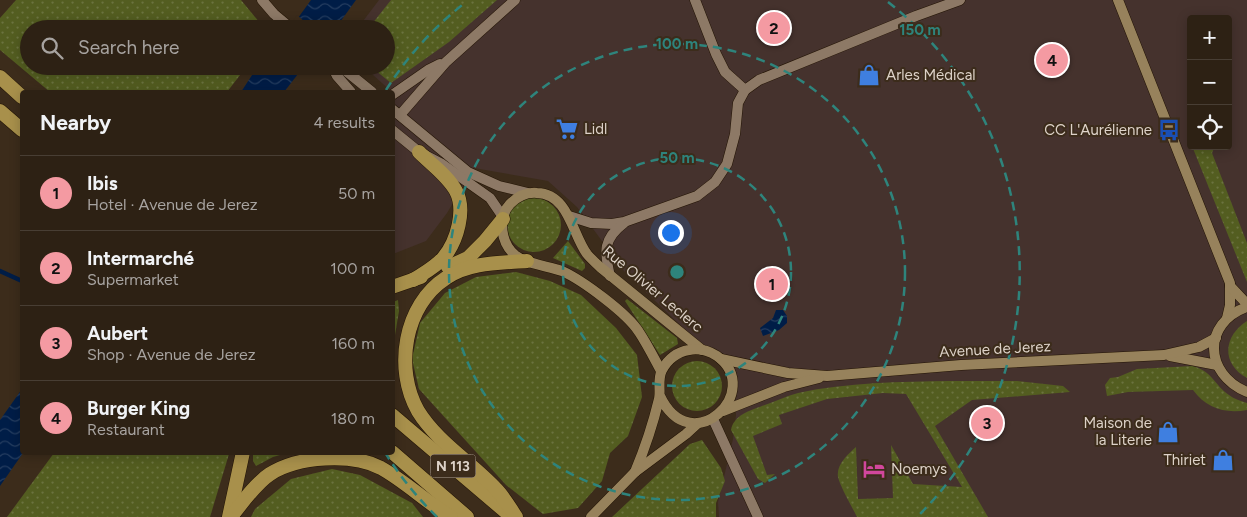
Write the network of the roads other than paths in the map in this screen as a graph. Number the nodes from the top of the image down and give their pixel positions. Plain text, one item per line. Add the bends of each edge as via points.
1 (262, 0) edge
2 (515, 0) edge
3 (695, 0) edge
4 (960, 0) edge
5 (1118, 0) edge
6 (281, 20) edge
7 (446, 62) junction
8 (336, 75) edge
9 (351, 75) edge
10 (0, 77) edge
11 (349, 90) edge
12 (370, 90) edge
13 (744, 90) junction
14 (395, 93) edge
15 (20, 94) edge
16 (0, 111) edge
17 (396, 112) edge
18 (19, 128) edge
19 (395, 132) edge
20 (419, 152) junction
21 (528, 192) junction
22 (569, 216) junction
23 (503, 218) junction
24 (624, 222) junction
25 (528, 261) junction
26 (610, 276) junction
27 (413, 280) junction
28 (395, 286) edge
29 (1230, 286) junction
30 (1247, 305) edge
31 (1228, 318) junction
32 (1216, 338) junction
33 (702, 350) junction
34 (1164, 356) junction
35 (720, 359) junction
36 (1217, 365) junction
37 (661, 371) junction
38 (827, 376) junction
39 (1247, 392) edge
40 (660, 396) junction
41 (723, 411) junction
42 (395, 417) edge
43 (713, 419) junction
44 (698, 423) junction
45 (242, 455) edge
46 (395, 455) edge
47 (635, 472) junction
48 (230, 517) edge
49 (451, 517) edge
50 (467, 517) edge
51 (514, 517) edge
52 (591, 517) edge
53 (758, 517) edge

1 - 6 street
2 - 7 street
3 - 13 street via 725,72
4 - 13 street via 759,80
5 - 29 main road
7 - 14 street
7 - 17 street
8 - 11 street
9 - 12 street
10 - 15 highway
13 - 24 street via 738,103 735,134 727,164 715,182 697,196
16 - 18 highway
17 - 21 street, Rue Olivier Leclerc via 468,172 498,186
19 - 20 street
20 - 23 street via 490,198
20 - 27 highway via 455,189 460,199 459,223 446,256
21 - 22 main road, Rue Olivier Leclerc via 550,195
21 - 23 main road via 516,198
22 - 24 street via 591,224
22 - 26 main road, Rue Olivier Leclerc via 587,253
23 - 25 main road via 502,233 508,246 516,256
23 - 27 highway via 468,258
24 - 26 street via 606,245
25 - 37 main road via 570,275 602,297 638,330
25 - 51 highway via 472,267 446,278 422,301 414,315 406,358 408,390 419,411 434,432 498,490
26 - 33 main road, Rue Olivier Leclerc
27 - 28 highway
29 - 30 main road
29 - 31 main road
30 - 31 main road
31 - 32 main road
32 - 34 main road, Avenue de Jerez via 1198,347
32 - 36 main road via 1214,352
33 - 35 main road
33 - 37 main road via 678,353
34 - 36 main road, Avenue de Jerez
34 - 38 main road, Avenue de Jerez via 961,365
35 - 38 main road, Avenue de Jerez via 788,373
35 - 41 main road via 732,379 731,396
36 - 39 main road via 1224,377
37 - 40 main road via 658,383
38 - 41 main road, Avenue de Jerez via 784,387
40 - 44 main road via 674,416 685,422
40 - 47 main road
41 - 43 main road
42 - 51 highway, N 113
43 - 44 main road
43 - 53 street
44 - 47 main road
45 - 48 highway
46 - 50 highway, N 113
47 - 52 main road
48 - 49 highway via 270,474 315,458 347,458 380,467

